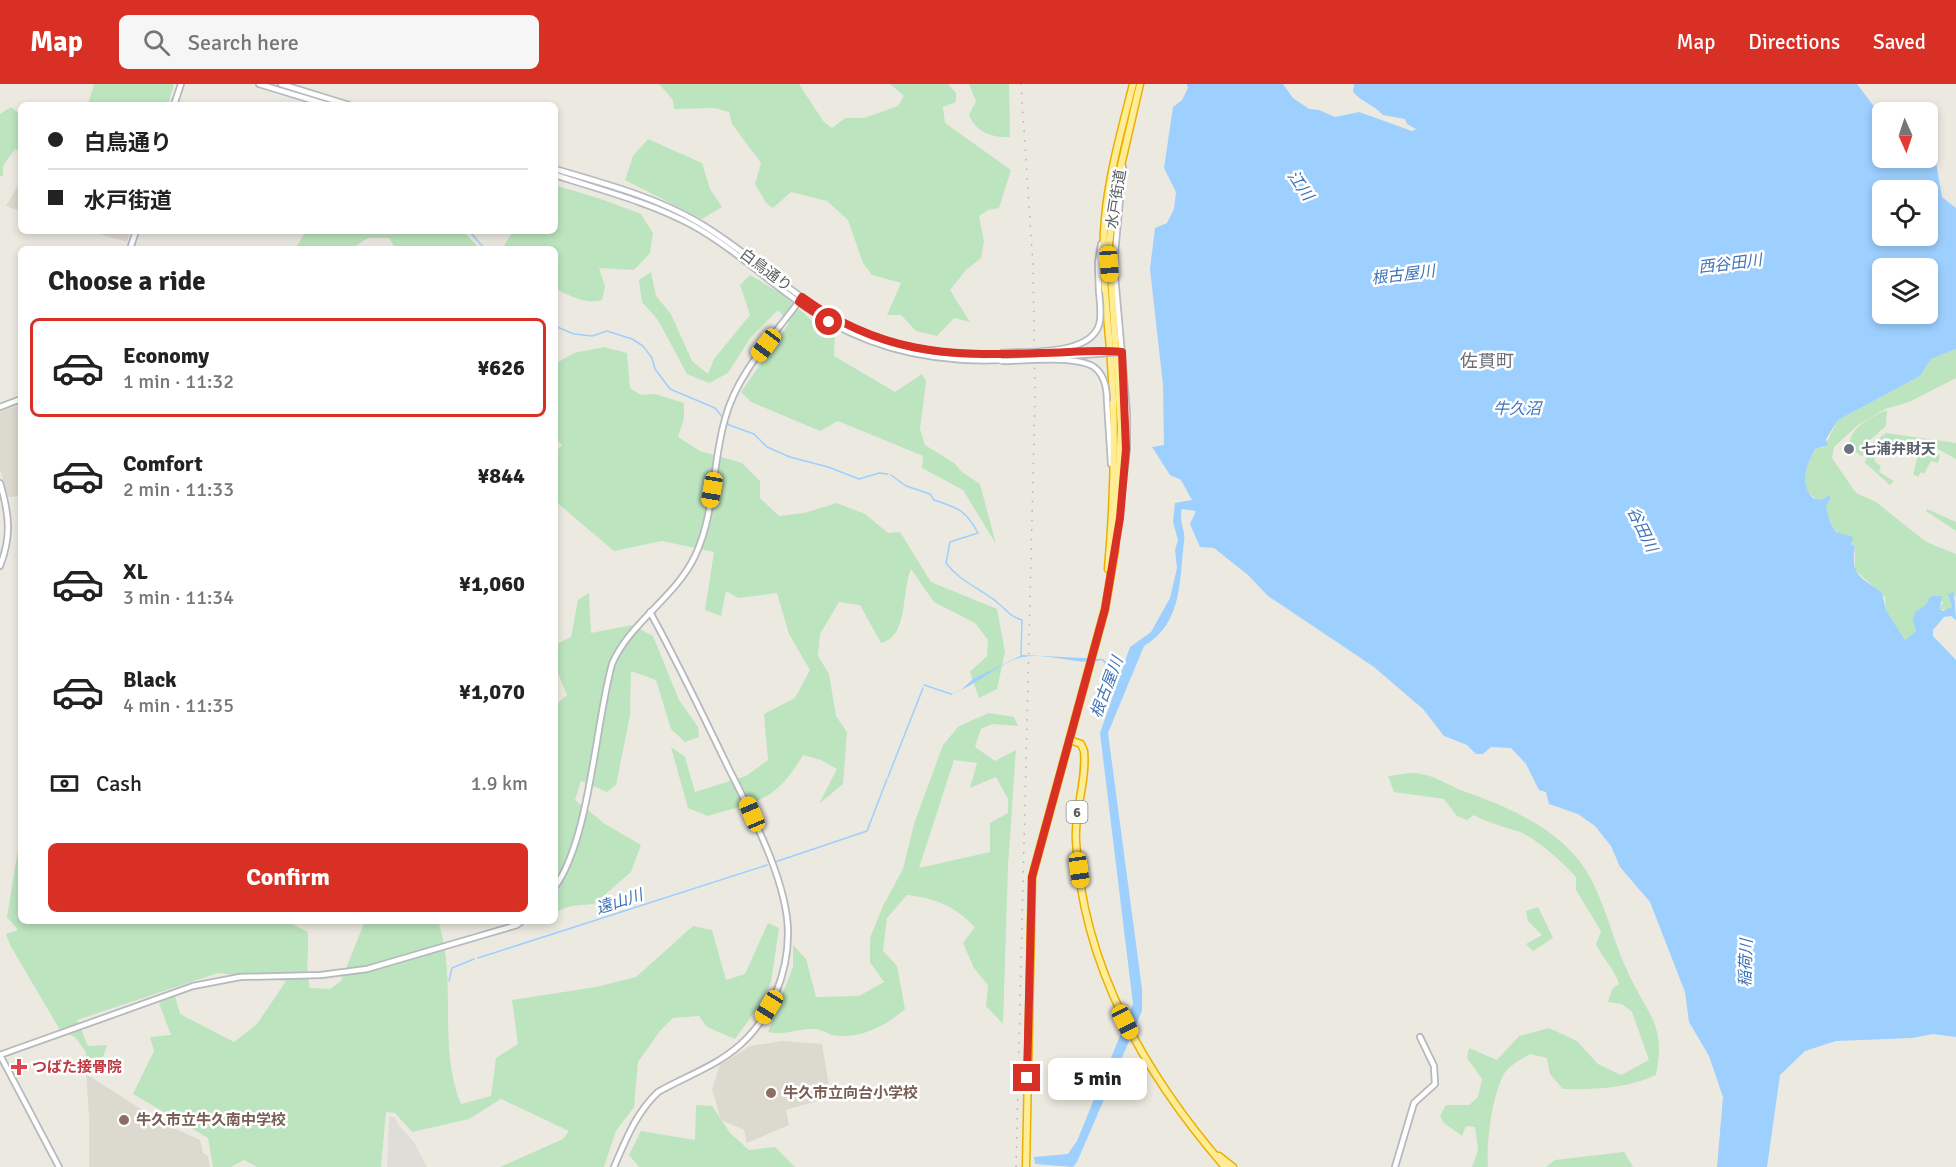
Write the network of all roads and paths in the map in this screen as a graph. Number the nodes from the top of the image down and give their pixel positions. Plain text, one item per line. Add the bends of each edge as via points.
1 (181, 84) edge
2 (259, 84) edge
3 (281, 84) edge
4 (1133, 84) edge
5 (1140, 84) edge
6 (175, 102) edge
7 (318, 102) edge
8 (339, 102) edge
9 (1127, 138) junction
10 (558, 170) edge
11 (558, 176) edge
12 (1104, 219) junction
13 (800, 299) junction
14 (1122, 352) junction
15 (1001, 357) junction
16 (18, 400) edge
17 (0, 407) edge
18 (1113, 479) junction
19 (0, 483) edge
20 (1117, 530) junction
21 (0, 566) edge
22 (650, 612) junction
23 (1097, 637) junction
24 (1070, 740) junction
25 (558, 883) edge
26 (518, 924) edge
27 (1420, 1037) dead end
28 (0, 1055) edge
29 (1212, 1149) junction
30 (59, 1167) edge
31 (614, 1167) edge
32 (1026, 1167) edge
33 (1225, 1167) edge
34 (1233, 1167) edge
35 (1395, 1167) edge

1 - 6 street
2 - 7 street
3 - 8 street
4 - 12 highway, 水戸街道 / 6
5 - 9 highway, 水戸街道 / 6
9 - 14 street via 1114,248
9 - 20 highway, 水戸街道 / 6 via 1109,245 1120,409
10 - 13 street, 白鳥通り via 639,195 694,219 728,240
11 - 13 street, 白鳥通り via 637,201 691,225
12 - 15 street, bridge via 1098,263 1100,322 1089,340 1067,348
12 - 18 highway, 水戸街道 / 6
13 - 15 street, 白鳥通り via 875,337 926,351
13 - 22 street via 741,380 727,411 706,524 695,558
14 - 15 street, 白鳥通り, bridge
14 - 20 street via 1126,449
15 - 18 street, bridge via 1072,362 1098,371 1107,401
16 - 17 street
18 - 23 highway, 水戸街道 / 6 via 1106,582
19 - 21 street via 9,529
20 - 23 highway, 水戸街道 / 6
22 - 25 street via 620,645 612,664 576,836
22 - 31 street via 745,797 782,895 788,933 779,983 751,1034 728,1054 651,1099 633,1125
23 - 24 highway, 水戸街道 / 6
24 - 29 highway, 6 via 1081,744 1084,755 1075,828 1092,932 1121,1014 1155,1075
24 - 32 highway, 水戸街道 / 6 via 1032,877
26 - 28 street via 367,969 321,975 240,977 193,986
27 - 35 street via 1434,1066 1435,1084 1414,1103
28 - 30 street
29 - 33 highway
29 - 34 highway

